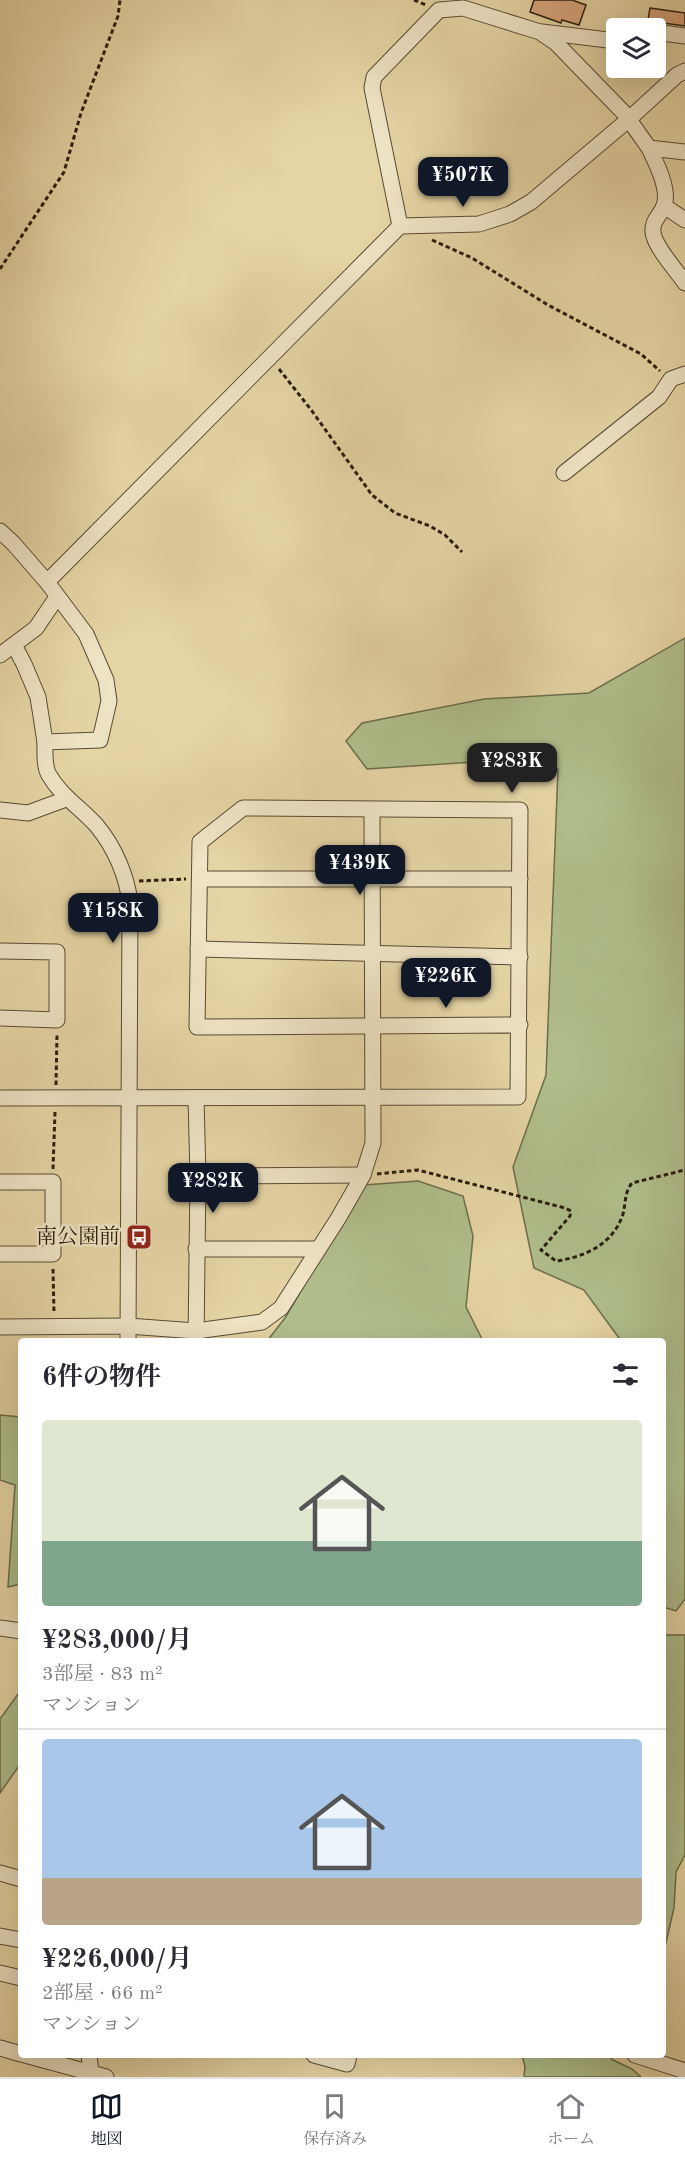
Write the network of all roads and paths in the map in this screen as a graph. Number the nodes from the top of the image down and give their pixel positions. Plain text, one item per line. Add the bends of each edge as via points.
1 (120, 0) edge
2 (442, 5) edge
3 (540, 32) junction
4 (666, 34) edge
5 (685, 36) edge
6 (606, 40) edge
7 (685, 71) edge
8 (628, 120) junction
9 (649, 148) junction
10 (685, 152) edge
11 (664, 206) junction
12 (685, 219) edge
13 (400, 226) junction
14 (431, 240) dead end
15 (0, 269) edge
16 (685, 284) edge
17 (270, 357) junction
18 (678, 377) edge
19 (564, 473) dead end
20 (0, 531) edge
21 (462, 552) dead end
22 (47, 582) junction
23 (57, 597) junction
24 (14, 645) junction
25 (0, 655) edge
26 (45, 742) junction
27 (66, 799) junction
28 (0, 810) edge
29 (372, 811) junction
30 (200, 879) junction
31 (520, 879) junction
32 (372, 880) junction
33 (128, 882) junction
34 (198, 949) junction
35 (0, 951) edge
36 (371, 954) junction
37 (520, 957) junction
38 (0, 1018) edge
39 (520, 1025) junction
40 (373, 1026) junction
41 (129, 1097) junction
42 (0, 1098) edge
43 (195, 1098) junction
44 (373, 1098) junction
45 (685, 1170) edge
46 (363, 1175) junction
47 (198, 1176) junction
48 (0, 1182) edge
49 (196, 1249) junction
50 (318, 1249) junction
51 (0, 1254) edge
52 (53, 1254) junction
53 (0, 1327) edge
54 (54, 1334) edge
55 (128, 1334) edge
56 (196, 1336) edge
57 (0, 1628) edge
58 (18, 1631) edge
59 (0, 1873) edge
60 (18, 1878) edge
61 (0, 1936) edge
62 (18, 1939) edge
63 (0, 1973) edge
64 (18, 1977) edge
65 (0, 2048) edge
66 (18, 2053) edge
67 (37, 2058) edge
68 (90, 2058) edge
69 (324, 2058) edge
70 (648, 2058) edge
71 (347, 2065) edge
72 (684, 2066) edge
73 (99, 2075) edge

1 - 15 path via 118,16 81,113 64,172
2 - 3 street
2 - 13 street via 374,77 372,88
3 - 6 street
3 - 8 street
4 - 5 street
7 - 8 street
8 - 9 street
8 - 13 street via 531,202 510,214 479,224
9 - 10 street
9 - 11 street via 660,172
11 - 12 street
11 - 16 street via 654,220 653,234
13 - 17 street
14 - 18 path via 472,258
17 - 21 path via 372,495 395,513 445,535
17 - 22 street
18 - 19 street via 659,397
20 - 22 street
22 - 23 street
23 - 24 street via 36,627
23 - 26 street via 86,634 106,680 109,701 100,740
24 - 25 street
24 - 26 street via 38,697
26 - 27 street via 47,773
27 - 28 street via 28,813
27 - 33 street via 96,826
29 - 30 street via 243,808 200,842
29 - 31 street via 520,810
29 - 32 street
30 - 32 street
30 - 33 path
30 - 34 street
31 - 32 street
31 - 37 street
32 - 36 street
33 - 41 street
34 - 36 street
34 - 40 street via 197,1027
35 - 38 street via 57,952 57,1020
36 - 37 street
36 - 40 street
37 - 39 street
39 - 40 street
39 - 44 street via 518,1097
40 - 44 street
41 - 42 street
41 - 43 street
41 - 55 street
43 - 44 street
43 - 47 street
44 - 46 street via 373,1143
45 - 46 path via 632,1183 619,1222 602,1243 593,1251 556,1261 541,1250 570,1216 571,1211 565,1208 418,1170
46 - 47 street
46 - 50 street
47 - 49 street
48 - 52 street via 53,1182
49 - 50 street
49 - 56 street
50 - 56 street via 281,1308 262,1322
51 - 52 street
52 - 54 path
53 - 54 street
54 - 55 street
55 - 56 street
57 - 58 street
59 - 60 street
61 - 62 street
63 - 64 street
65 - 66 street
67 - 73 street
68 - 73 street
69 - 71 street
70 - 72 street

